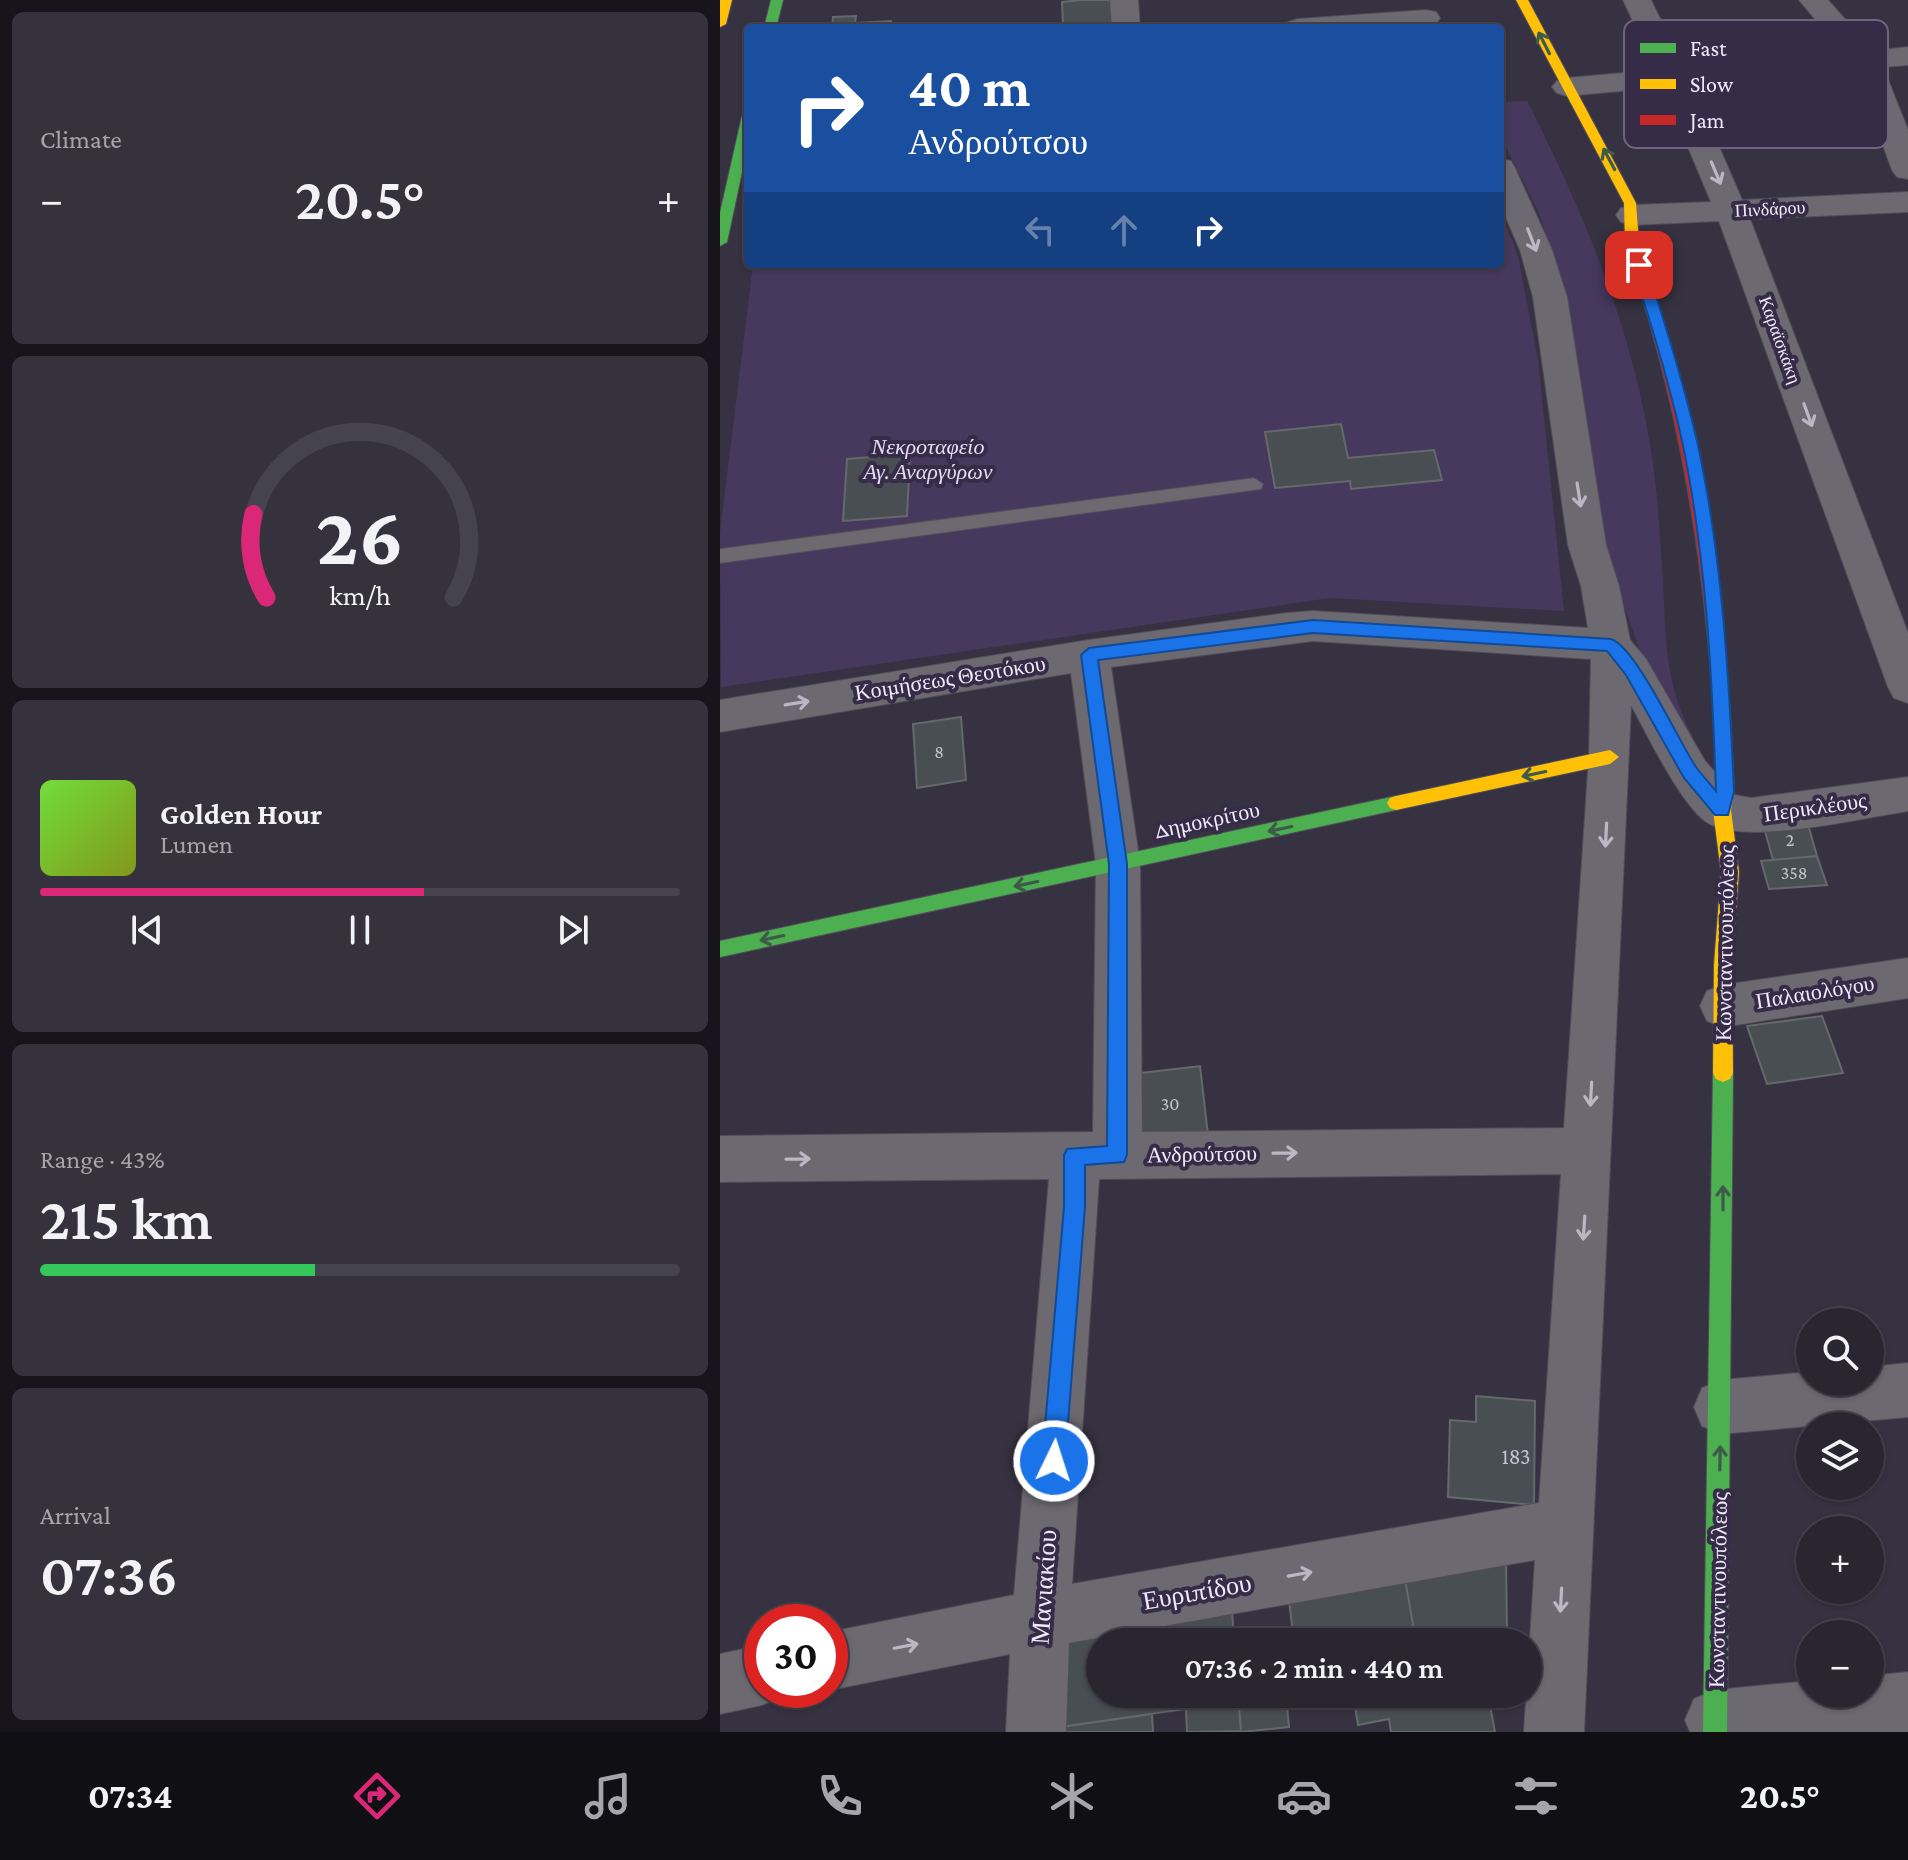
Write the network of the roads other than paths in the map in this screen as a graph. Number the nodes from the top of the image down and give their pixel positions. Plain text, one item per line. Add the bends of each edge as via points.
1 (726, 0) edge
2 (777, 0) edge
3 (1124, 0) edge
4 (1522, 0) edge
5 (1637, 0) edge
6 (1813, 0) edge
7 (1425, 15) edge
8 (1647, 20) edge
9 (1830, 20) edge
10 (720, 24) edge
11 (771, 24) edge
12 (1126, 24) edge
13 (1337, 24) edge
14 (1908, 56) edge
15 (1888, 59) edge
16 (1624, 82) edge
17 (1567, 87) junction
18 (1888, 117) edge
19 (744, 134) edge
20 (1705, 148) edge
21 (1908, 170) edge
22 (1504, 177) edge
23 (1908, 202) edge
24 (1732, 211) junction
25 (1632, 215) junction
26 (720, 242) edge
27 (1254, 484) dead end
28 (720, 556) edge
29 (1611, 645) junction
30 (1089, 655) junction
31 (1908, 687) edge
32 (720, 716) edge
33 (1610, 757) junction
34 (1908, 794) edge
35 (1722, 810) junction
36 (1118, 864) junction
37 (720, 949) edge
38 (1908, 978) edge
39 (1723, 1006) junction
40 (1588, 1151) junction
41 (1096, 1155) junction
42 (720, 1159) edge
43 (1908, 1390) edge
44 (1721, 1407) junction
45 (1565, 1527) junction
46 (1041, 1619) junction
47 (848, 1657) edge
48 (744, 1679) edge
49 (720, 1684) edge
50 (1908, 1702) edge
51 (1715, 1726) edge
52 (1036, 1732) edge
53 (1554, 1732) edge

1 - 10 street
2 - 11 street
3 - 12 street
17 -> 4 street, Κωνσταντινουπόλεως
5 - 8 street, Καραϊσκάκη
6 - 9 street
7 - 13 street
14 - 15 street
16 - 17 street
25 -> 17 street, Κωνσταντινουπόλεως via 1610,161
18 - 21 street
19 - 26 street
20 -> 24 street, Καραϊσκάκη
22 -> 29 street via 1550,297 1587,545
23 - 24 street, Πινδάρου
24 - 25 street, Πινδάρου
24 -> 31 street, Καραϊσκάκη
25 - 35 street, Κωνσταντινουπόλεως via 1632,242 1670,363 1701,507 1720,666
27 - 28 lane
29 - 30 street, Κοιμήσεως Θεοτόκου via 1313,626
29 - 33 street
29 - 35 street via 1632,670 1690,773
32 -> 30 street, Κοιμήσεως Θεοτόκου
30 - 36 street, Μανιακίου
33 -> 36 street, Δημοκρίτου
33 -> 40 street
34 - 35 street, Περικλέους via 1751,816
35 - 39 street, Κωνσταντινουπόλεως via 1730,872
36 -> 37 street, Δημοκρίτου
36 - 41 street, Μανιακίου
38 - 39 street, Παλαιολόγου
44 -> 39 street, Κωνσταντινουπόλεως
41 -> 40 street, Ανδρούτσου
40 -> 45 street
42 -> 41 street, Ανδρούτσου
41 - 46 street, Μανιακίου via 1074,1207
43 - 44 street
51 -> 44 street, Κωνσταντινουπόλεως
46 -> 45 street, Ευριπίδου
45 -> 53 street
47 -> 46 street, Ευριπίδου
46 - 52 street, Μανιακίου
48 - 49 street
50 - 51 street

